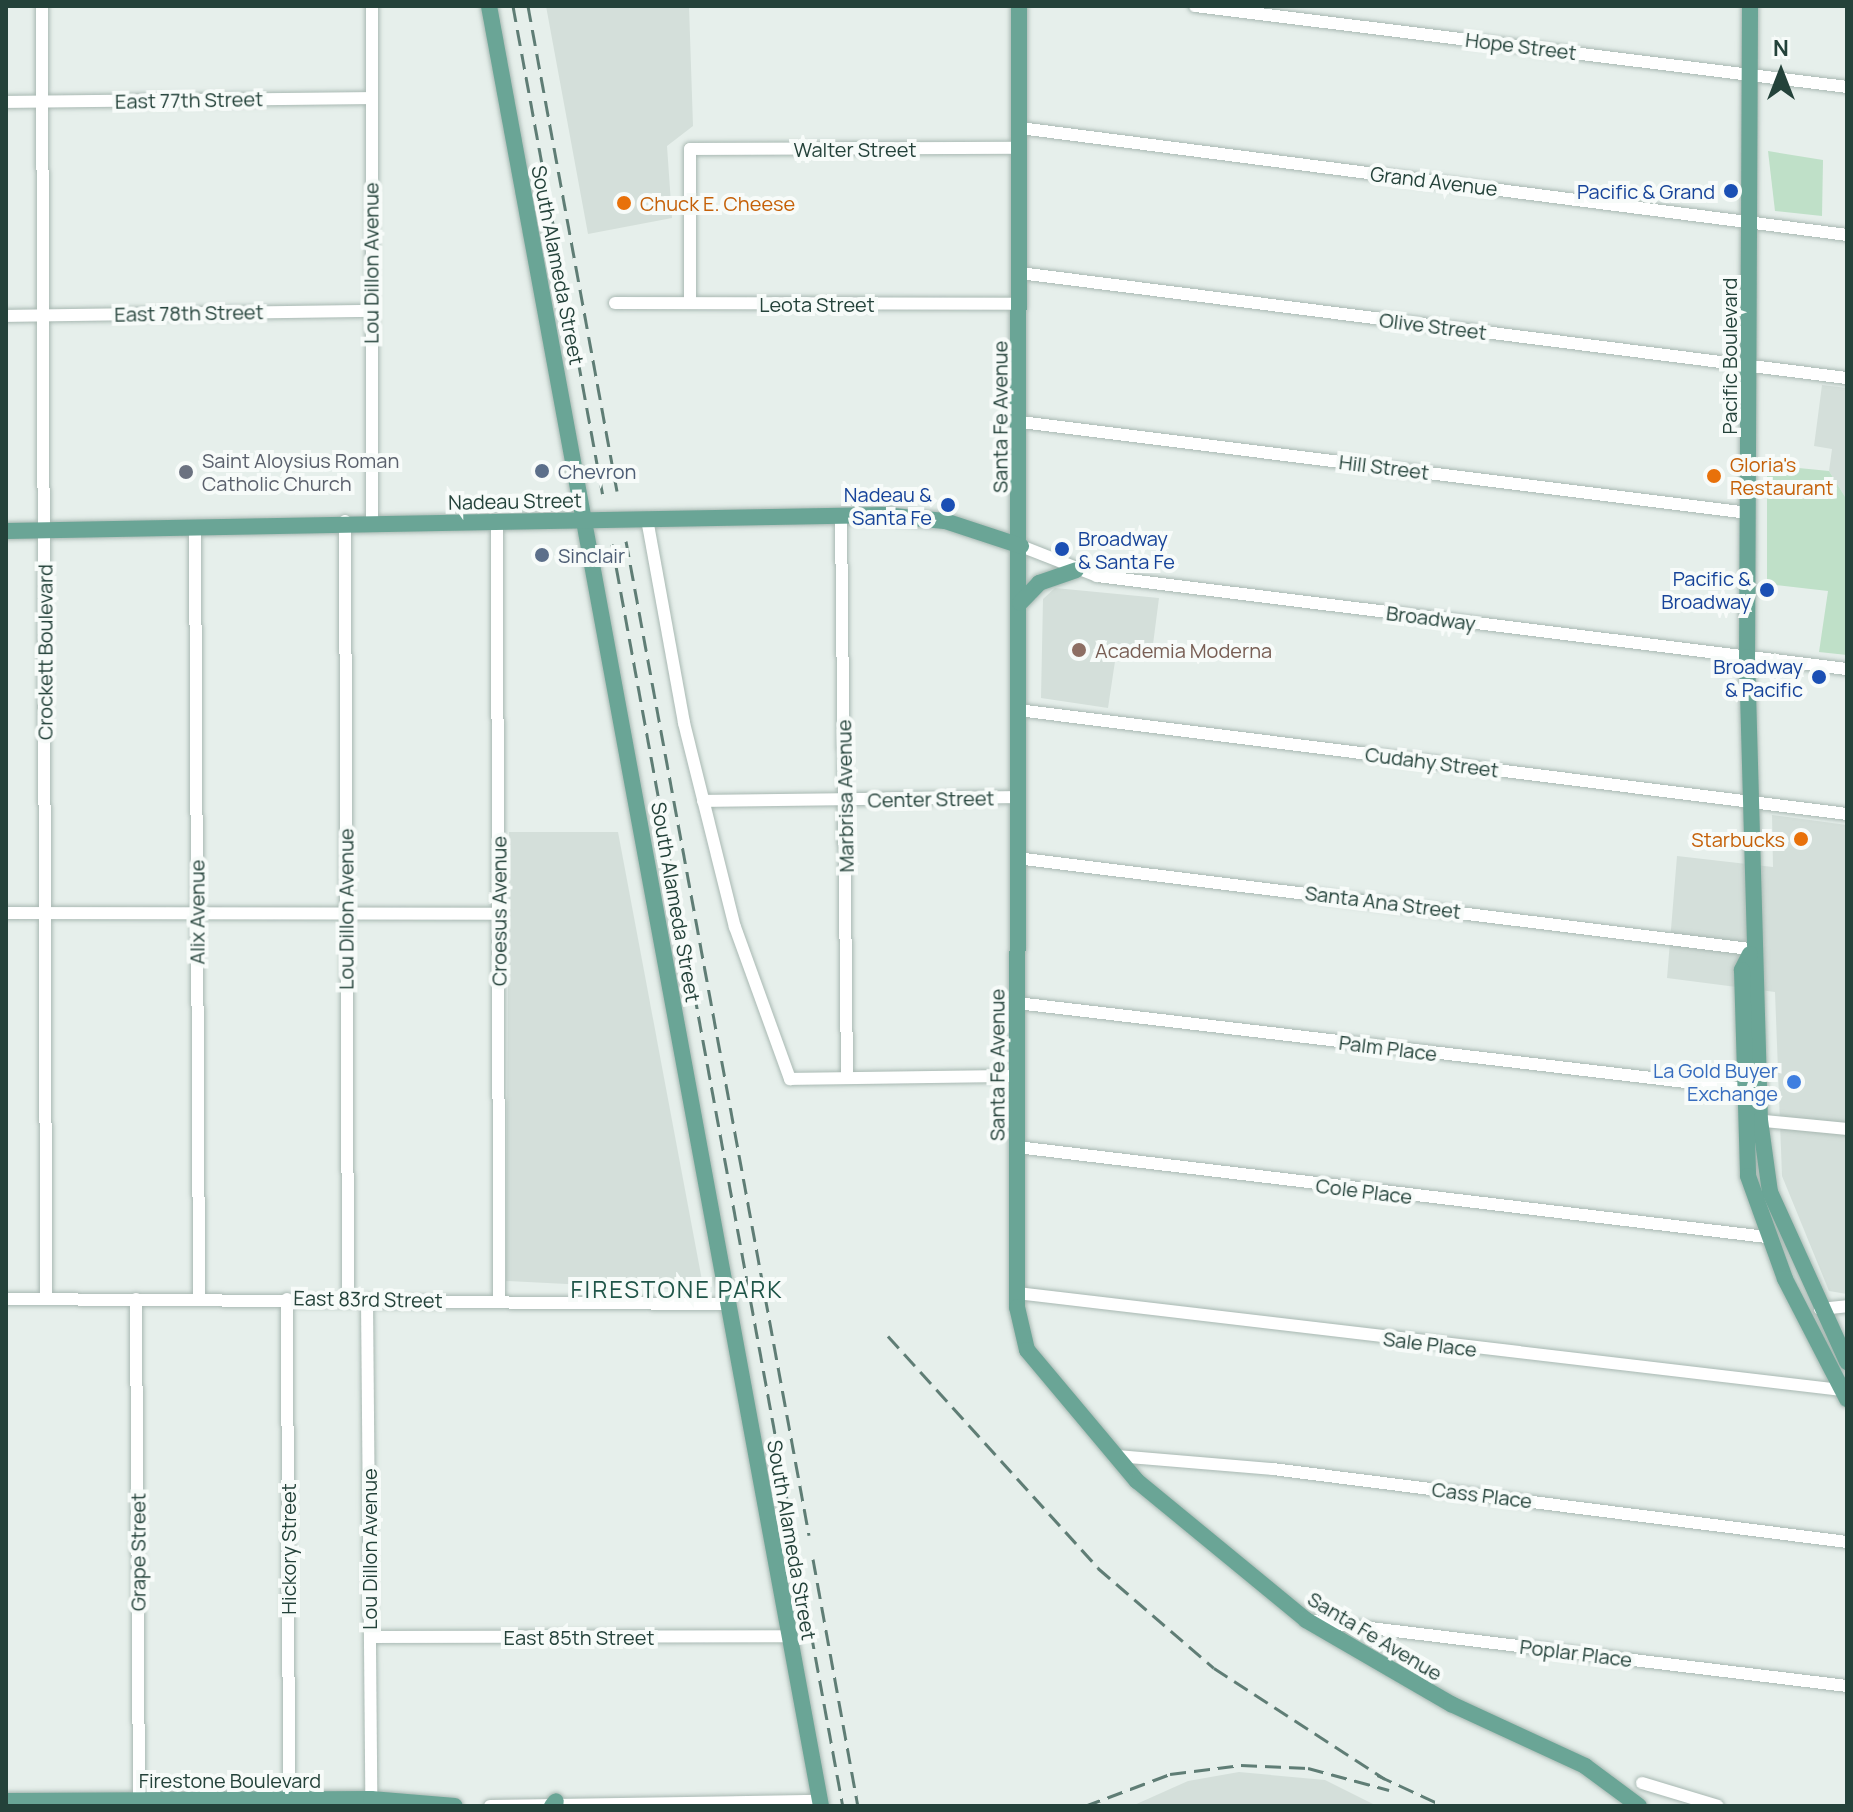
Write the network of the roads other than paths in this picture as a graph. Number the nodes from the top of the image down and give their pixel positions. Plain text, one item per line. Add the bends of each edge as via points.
1 (42, 6) edge
2 (372, 6) edge
3 (489, 6) edge
4 (1019, 6) edge
5 (1195, 6) edge
6 (1750, 6) edge
7 (1750, 75) junction
8 (1847, 87) edge
9 (371, 98) junction
10 (42, 101) junction
11 (6, 102) edge
12 (1020, 128) junction
13 (1020, 148) junction
14 (1750, 223) junction
15 (1847, 235) edge
16 (1020, 273) junction
17 (615, 303) dead end
18 (690, 303) junction
19 (1020, 304) junction
20 (371, 311) junction
21 (44, 315) junction
22 (6, 316) edge
23 (1749, 366) junction
24 (1847, 378) edge
25 (1021, 422) junction
26 (1748, 513) junction
27 (841, 515) junction
28 (647, 519) junction
29 (585, 520) junction
30 (345, 521) junction
31 (372, 521) junction
32 (497, 522) junction
33 (195, 526) junction
34 (6, 531) edge
35 (44, 531) junction
36 (1021, 546) junction
37 (1076, 570) junction
38 (1020, 603) junction
39 (1747, 657) junction
40 (1847, 669) edge
41 (1018, 710) junction
42 (1016, 797) junction
43 (703, 801) junction
44 (845, 801) junction
45 (1751, 802) junction
46 (1847, 814) edge
47 (1016, 858) junction
48 (197, 912) junction
49 (6, 913) edge
50 (46, 913) junction
51 (345, 914) junction
52 (499, 914) junction
53 (1750, 951) junction
54 (1017, 1003) junction
55 (1018, 1076) junction
56 (847, 1078) junction
57 (1751, 1090) junction
58 (1752, 1120) junction
59 (1847, 1129) edge
60 (1017, 1147) junction
61 (1766, 1237) junction
62 (1017, 1293) junction
63 (348, 1297) junction
64 (46, 1298) junction
65 (199, 1298) junction
66 (6, 1299) edge
67 (136, 1299) junction
68 (287, 1299) junction
69 (367, 1300) junction
70 (499, 1300) junction
71 (730, 1304) junction
72 (1847, 1306) edge
73 (1820, 1309) junction
74 (1847, 1362) edge
75 (1845, 1395) edge
76 (1117, 1456) junction
77 (1847, 1542) edge
78 (1306, 1620) junction
79 (789, 1636) junction
80 (370, 1637) junction
81 (1847, 1686) edge
82 (1642, 1783) dead end
83 (371, 1799) junction
84 (289, 1800) junction
85 (6, 1801) edge
86 (139, 1803) edge
87 (307, 1803) edge
88 (821, 1803) edge
89 (554, 1804) edge
90 (638, 1804) edge
91 (1709, 1805) edge
92 (455, 1806) edge
93 (490, 1806) edge
94 (1639, 1806) edge

1 - 10 street, Crockett Boulevard
2 - 9 street, Lou Dillon Avenue
3 - 29 main road, South Alameda Street
4 - 12 main road, Santa Fe Avenue
5 - 7 street, Hope Street
6 - 7 main road, Pacific Boulevard
7 - 8 street, Hope Street
7 - 14 main road, Pacific Boulevard
9 - 10 street, East 77th Street
9 - 20 street, Lou Dillon Avenue
10 - 11 street, East 77th Street
10 - 21 street, Crockett Boulevard
12 - 13 main road, Santa Fe Avenue
12 - 14 street, Grand Avenue
13 - 16 main road, Santa Fe Avenue
13 - 18 street, Walter Street via 690,149
14 - 15 street, Grand Avenue
14 - 23 main road, Pacific Boulevard
16 - 19 main road, Santa Fe Avenue
16 - 23 street, Olive Street
17 - 18 street, Leota Street
18 - 19 street, Leota Street
19 - 25 main road, Santa Fe Avenue
20 - 21 street, East 78th Street
20 - 31 street, Lou Dillon Avenue
21 - 22 street, East 78th Street
21 - 35 street, Crockett Boulevard
23 - 24 street, Olive Street
23 - 26 main road, Pacific Boulevard
25 - 26 street, Hill Street
25 - 36 main road, Santa Fe Avenue
26 - 39 main road, Pacific Boulevard
27 - 28 main road, Nadeau Street
27 - 36 main road, Nadeau Street via 945,521
27 - 44 street, Marbrisa Avenue
28 - 29 main road, Nadeau Street
28 - 43 street
29 - 32 main road, Nadeau Street
29 - 71 main road, South Alameda Street
30 - 31 main road, Nadeau Street
30 - 33 main road, Nadeau Street
30 - 51 street, Lou Dillon Avenue
31 - 32 main road, Nadeau Street
32 - 52 street, Croesus Avenue
33 - 35 main road, Nadeau Street
33 - 48 street, Alix Avenue
34 - 35 main road, Nadeau Street
35 - 50 street, Crockett Boulevard
36 - 37 street, Broadway
36 - 38 main road, Santa Fe Avenue
37 - 38 main road via 1039,583
37 - 39 street, Broadway
38 - 41 main road, Santa Fe Avenue
39 - 40 street, Broadway
39 - 45 main road, Pacific Boulevard
41 - 42 main road, Santa Fe Avenue
41 - 45 street, Cudahy Street
42 - 44 street, Center Street
42 - 47 main road, Santa Fe Avenue
43 - 44 street, Center Street
43 - 56 street via 735,927 790,1079
44 - 56 street, Marbrisa Avenue
45 - 46 street, Cudahy Street
45 - 53 main road, Pacific Boulevard
47 - 53 street, Santa Ana Street
47 - 54 main road, Santa Fe Avenue
48 - 50 street
48 - 51 street
48 - 65 street, Alix Avenue
49 - 50 street
50 - 64 street, Crockett Boulevard
51 - 52 street
51 - 63 street, Lou Dillon Avenue
52 - 70 street, Croesus Avenue
53 - 57 main road, Pacific Boulevard via 1742,970
54 - 55 main road, Santa Fe Avenue
54 - 57 street, Palm Place
55 - 56 street
55 - 60 main road, Santa Fe Avenue
57 - 58 main road, Pacific Boulevard
58 - 59 street
58 - 61 main road via 1748,1176
58 - 73 main road via 1770,1192
60 - 61 street, Cole Place via 1712,1235
60 - 62 main road, Santa Fe Avenue
61 - 75 main road
62 - 75 street, Sale Place
62 - 76 main road, Santa Fe Avenue via 1017,1320 1039,1370
63 - 68 street, East 83rd Street
63 - 69 street, East 83rd Street
64 - 66 street, East 83rd Street
64 - 67 street, East 83rd Street
65 - 67 street, East 83rd Street
65 - 68 street, East 83rd Street
67 - 86 street, Grape Street
68 - 84 street, Hickory Street
69 - 70 street, East 83rd Street
69 - 80 street, Lou Dillon Avenue
70 - 71 street, East 83rd Street
71 - 79 main road, South Alameda Street
72 - 73 street
73 - 74 main road
76 - 77 street, Cass Place via 1258,1467
76 - 78 main road, Santa Fe Avenue via 1186,1524
78 - 81 street, Poplar Place
78 - 94 main road, Santa Fe Avenue via 1451,1704 1593,1771
79 - 80 street, East 85th Street
79 - 88 main road, South Alameda Street
80 - 83 street, Lou Dillon Avenue
82 - 91 street
83 - 87 main road, Firestone Boulevard
83 - 92 main road, Firestone Boulevard
84 - 86 main road, Firestone Boulevard
84 - 87 main road, Firestone Boulevard
85 - 86 main road, Firestone Boulevard
88 - 90 street
89 - 90 street
89 - 93 street

